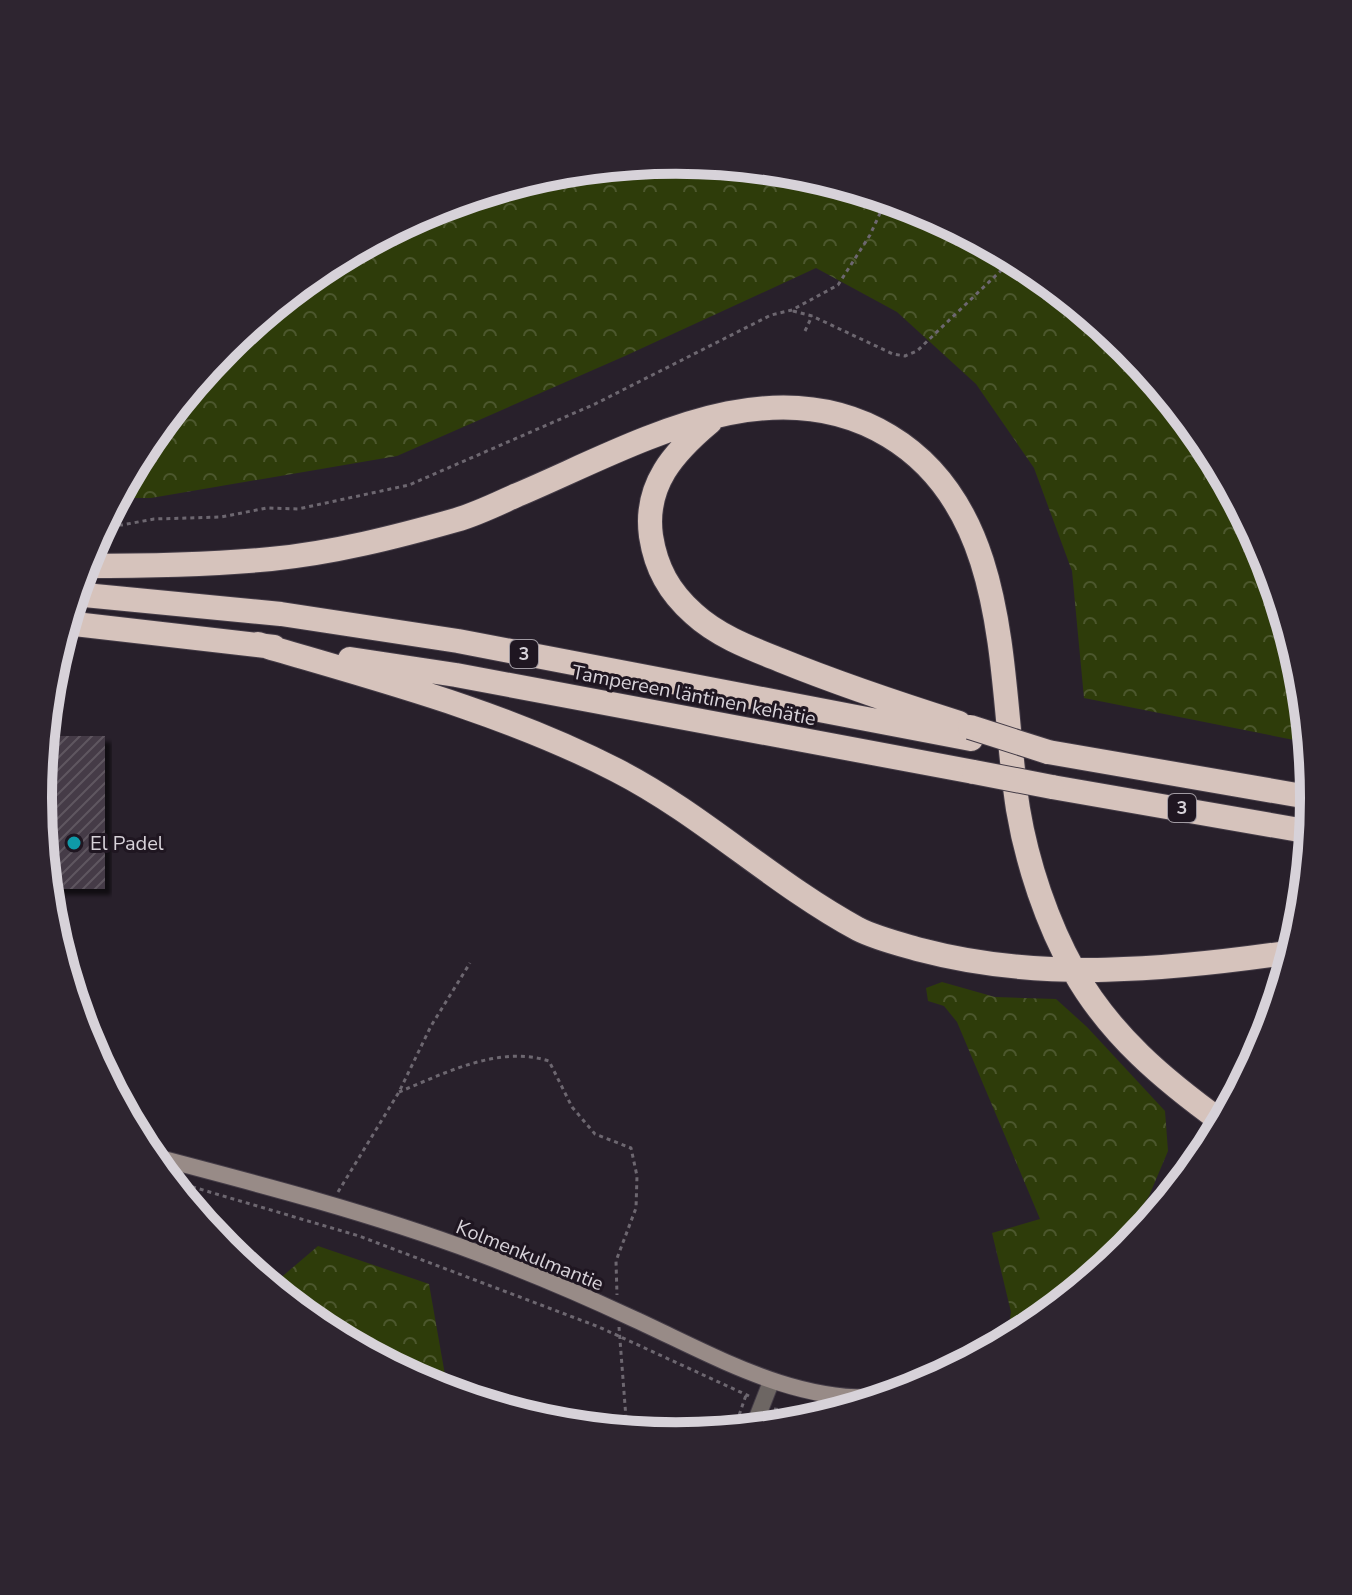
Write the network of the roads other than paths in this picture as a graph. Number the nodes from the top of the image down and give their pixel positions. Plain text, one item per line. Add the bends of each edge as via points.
1 (717, 415) junction
2 (97, 566) edge
3 (86, 595) edge
4 (77, 624) edge
5 (258, 644) junction
6 (971, 733) junction
7 (1300, 796) edge
8 (1299, 830) edge
9 (1280, 954) edge
10 (1074, 971) junction
11 (1211, 1117) edge
12 (169, 1161) edge
13 (771, 1382) junction
14 (850, 1396) edge
15 (758, 1416) edge

1 - 2 highway via 460,519 341,548 230,562
1 - 6 highway via 683,445 657,481 650,526 665,582 694,615 749,647
1 - 10 highway via 792,407 854,418 920,458 958,505 977,545 994,611 1018,813 1030,863
3 - 6 highway, Tampereen läntinen kehätie / 3 via 281,614 444,639
4 - 5 highway, Tampereen läntinen kehätie / 3
5 - 8 highway, Tampereen läntinen kehätie / 3, bridge via 456,675
5 - 10 highway via 445,700 563,744 652,789 815,903 888,941 966,961
6 - 7 highway, Tampereen läntinen kehätie / 3, bridge via 1048,752
9 - 10 highway
10 - 11 highway via 1132,1049
12 - 13 street, Kolmenkulmantie via 331,1204 474,1252
13 - 14 street, Kolmenkulmantie
13 - 15 street

